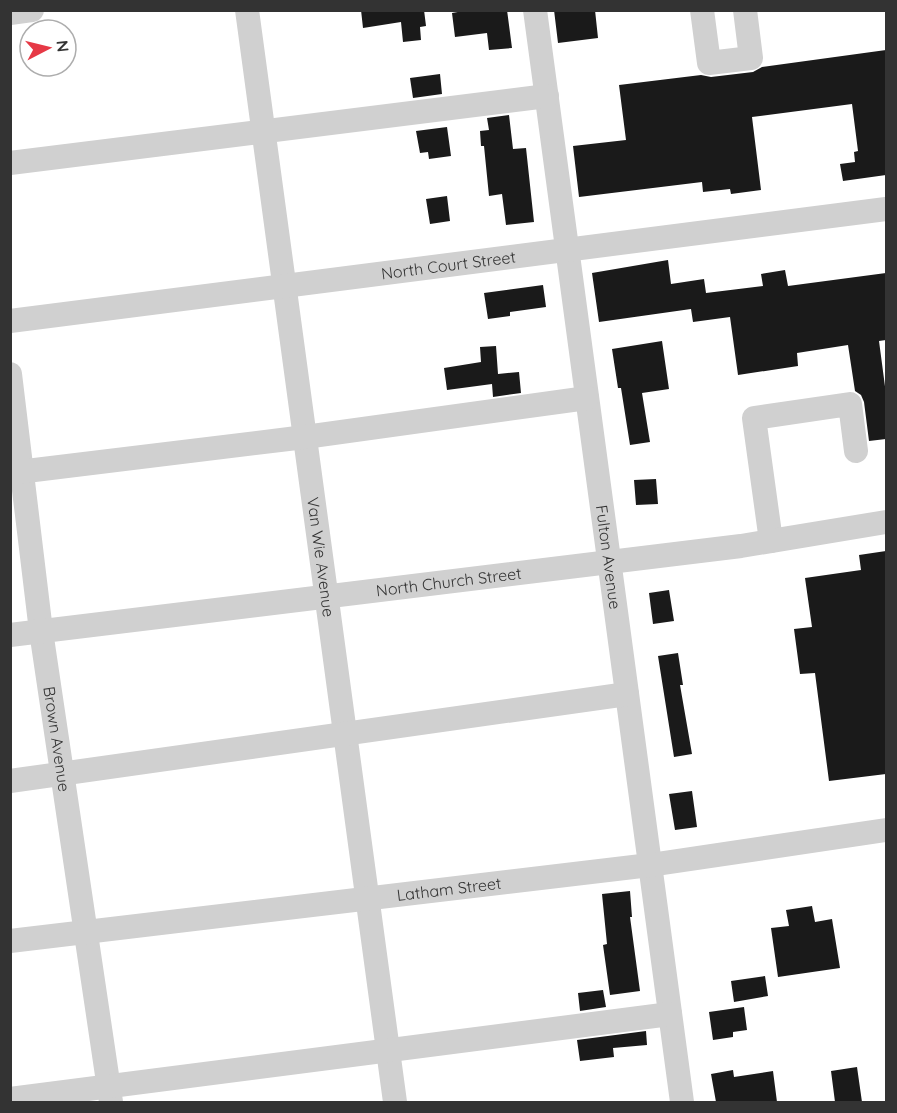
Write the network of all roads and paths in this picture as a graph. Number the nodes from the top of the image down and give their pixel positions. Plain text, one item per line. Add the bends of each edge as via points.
1 (32, 10) edge
2 (247, 10) edge
3 (535, 10) edge
4 (702, 10) edge
5 (745, 10) edge
6 (10, 13) edge
7 (547, 96) junction
8 (263, 131) junction
9 (10, 163) edge
10 (886, 209) edge
11 (567, 251) junction
12 (284, 285) junction
13 (10, 321) edge
14 (10, 374) edge
15 (587, 398) junction
16 (305, 437) junction
17 (856, 451) dead end
18 (16, 472) edge
19 (886, 522) edge
20 (771, 541) junction
21 (609, 561) junction
22 (327, 596) junction
23 (41, 631) junction
24 (10, 635) edge
25 (627, 694) junction
26 (345, 734) junction
27 (62, 774) junction
28 (10, 781) edge
29 (886, 830) edge
30 (650, 865) junction
31 (368, 900) junction
32 (87, 931) junction
33 (10, 941) edge
34 (670, 1014) junction
35 (388, 1050) junction
36 (110, 1094) edge
37 (10, 1099) edge
38 (396, 1102) edge
39 (682, 1102) edge

1 - 6 street
2 - 8 street, Van Wie Avenue
3 - 7 street, Fulton Avenue
4 - 5 street via 709,63 752,58
7 - 8 street
7 - 11 street, Fulton Avenue
8 - 9 street
8 - 12 street, Van Wie Avenue
10 - 11 street, North Court Street
11 - 12 street, North Court Street
11 - 15 street, Fulton Avenue
12 - 13 street, North Court Street
12 - 16 street, Van Wie Avenue
14 - 18 street, Brown Avenue
15 - 16 street
15 - 21 street, Fulton Avenue
16 - 18 street
16 - 22 street, Van Wie Avenue
17 - 20 street via 850,404 754,418
18 - 23 street, Brown Avenue
19 - 20 street, North Church Street
20 - 21 street, North Church Street
21 - 22 street, North Church Street
21 - 25 street, Fulton Avenue
22 - 23 street, North Church Street
22 - 26 street, Van Wie Avenue
23 - 24 street, North Church Street
23 - 27 street, Brown Avenue
25 - 26 street
25 - 30 street, Fulton Avenue
26 - 27 street
26 - 31 street, Van Wie Avenue
27 - 28 street
27 - 32 street, Brown Avenue
29 - 30 street, Latham Street
30 - 31 street, Latham Street
30 - 34 street, Fulton Avenue
31 - 32 street, Latham Street
31 - 35 street, Van Wie Avenue
32 - 33 street, Latham Street
32 - 36 street, Brown Avenue
34 - 35 street
34 - 39 street, Fulton Avenue
35 - 36 street
35 - 38 street, Van Wie Avenue
36 - 37 street

